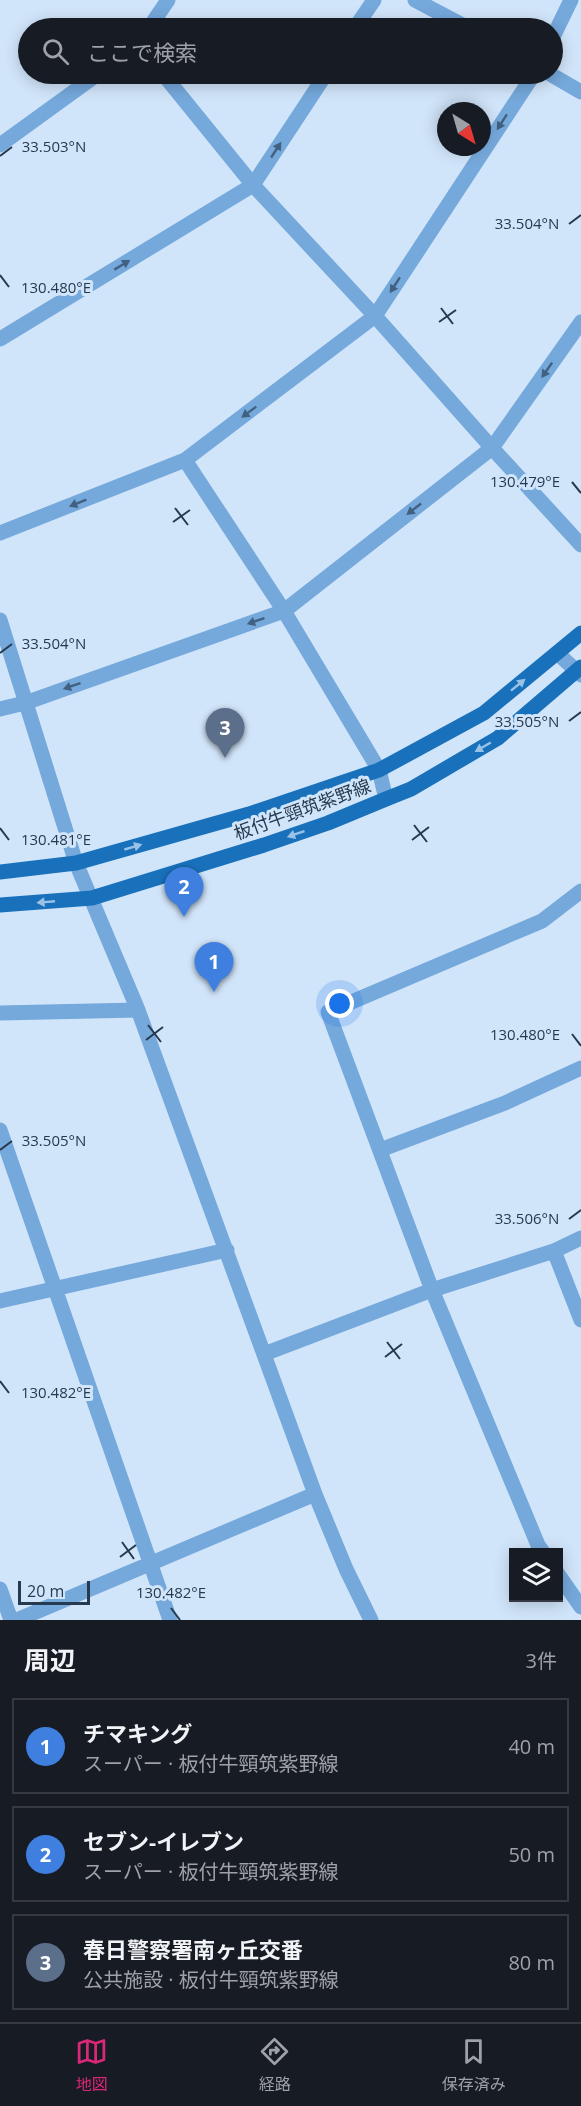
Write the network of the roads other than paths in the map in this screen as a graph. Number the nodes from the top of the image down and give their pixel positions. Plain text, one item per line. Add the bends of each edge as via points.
1 (168, 0) edge
2 (374, 0) edge
3 (416, 0) edge
4 (571, 0) edge
5 (156, 18) edge
6 (362, 18) edge
7 (449, 18) edge
8 (562, 18) edge
9 (563, 82) edge
10 (84, 84) edge
11 (171, 84) edge
12 (319, 84) edge
13 (527, 84) edge
14 (581, 92) edge
15 (0, 145) edge
16 (253, 185) junction
17 (375, 316) junction
18 (581, 322) edge
19 (0, 339) edge
20 (492, 448) junction
21 (185, 460) junction
22 (0, 533) edge
23 (581, 545) edge
24 (284, 611) junction
25 (0, 620) edge
26 (581, 633) edge
27 (557, 653) junction
28 (580, 671) edge
29 (24, 703) junction
30 (0, 709) edge
31 (379, 770) junction
32 (386, 800) junction
33 (76, 863) junction
34 (0, 872) edge
35 (581, 891) edge
36 (92, 898) junction
37 (0, 905) edge
38 (138, 1010) junction
39 (0, 1013) edge
40 (581, 1068) edge
41 (0, 1130) edge
42 (380, 1150) junction
43 (581, 1238) edge
44 (227, 1250) junction
45 (554, 1251) junction
46 (56, 1290) junction
47 (432, 1290) junction
48 (0, 1301) edge
49 (581, 1320) edge
50 (264, 1354) junction
51 (315, 1494) junction
52 (540, 1548) edge
53 (151, 1562) junction
54 (563, 1582) edge
55 (0, 1589) edge
56 (581, 1607) edge
57 (12, 1620) edge
58 (17, 1620) edge
59 (170, 1620) edge
60 (371, 1620) edge

1 - 5 street
2 - 6 street
3 - 7 street
4 - 8 street
9 - 14 street
10 - 15 street
11 - 16 street
16 -> 12 street
13 -> 17 street
16 - 17 street
19 -> 16 street
17 - 20 street
17 -> 21 street
18 -> 20 street
20 - 23 street
20 -> 24 street
21 -> 22 street
21 - 24 street
24 -> 29 street
24 - 31 street
25 - 29 street
26 - 27 main road, 板付牛頸筑紫野線
27 - 28 street
31 -> 27 main road, 板付牛頸筑紫野線 via 484,713
28 -> 32 main road, 板付牛頸筑紫野線 via 498,738
29 - 30 street
29 - 33 street
31 - 32 street
33 -> 31 main road, 板付牛頸筑紫野線 via 249,814
32 -> 36 main road, 板付牛頸筑紫野線 via 264,845
33 - 34 main road, 板付牛頸筑紫野線
33 - 36 street
35 - 42 street via 542,921 328,1012
36 -> 37 main road, 板付牛頸筑紫野線
36 - 38 street
38 - 39 street
38 - 44 street
40 - 42 street via 505,1104
41 - 46 street
42 - 47 street
43 - 45 street
44 - 46 street
44 - 50 street
45 - 47 street
45 - 49 street
46 - 48 street
46 - 53 street
47 - 50 street
47 - 52 street
50 - 51 street
51 - 53 street
51 - 60 street
53 - 58 street
53 - 59 street
54 - 56 street
55 - 57 street

